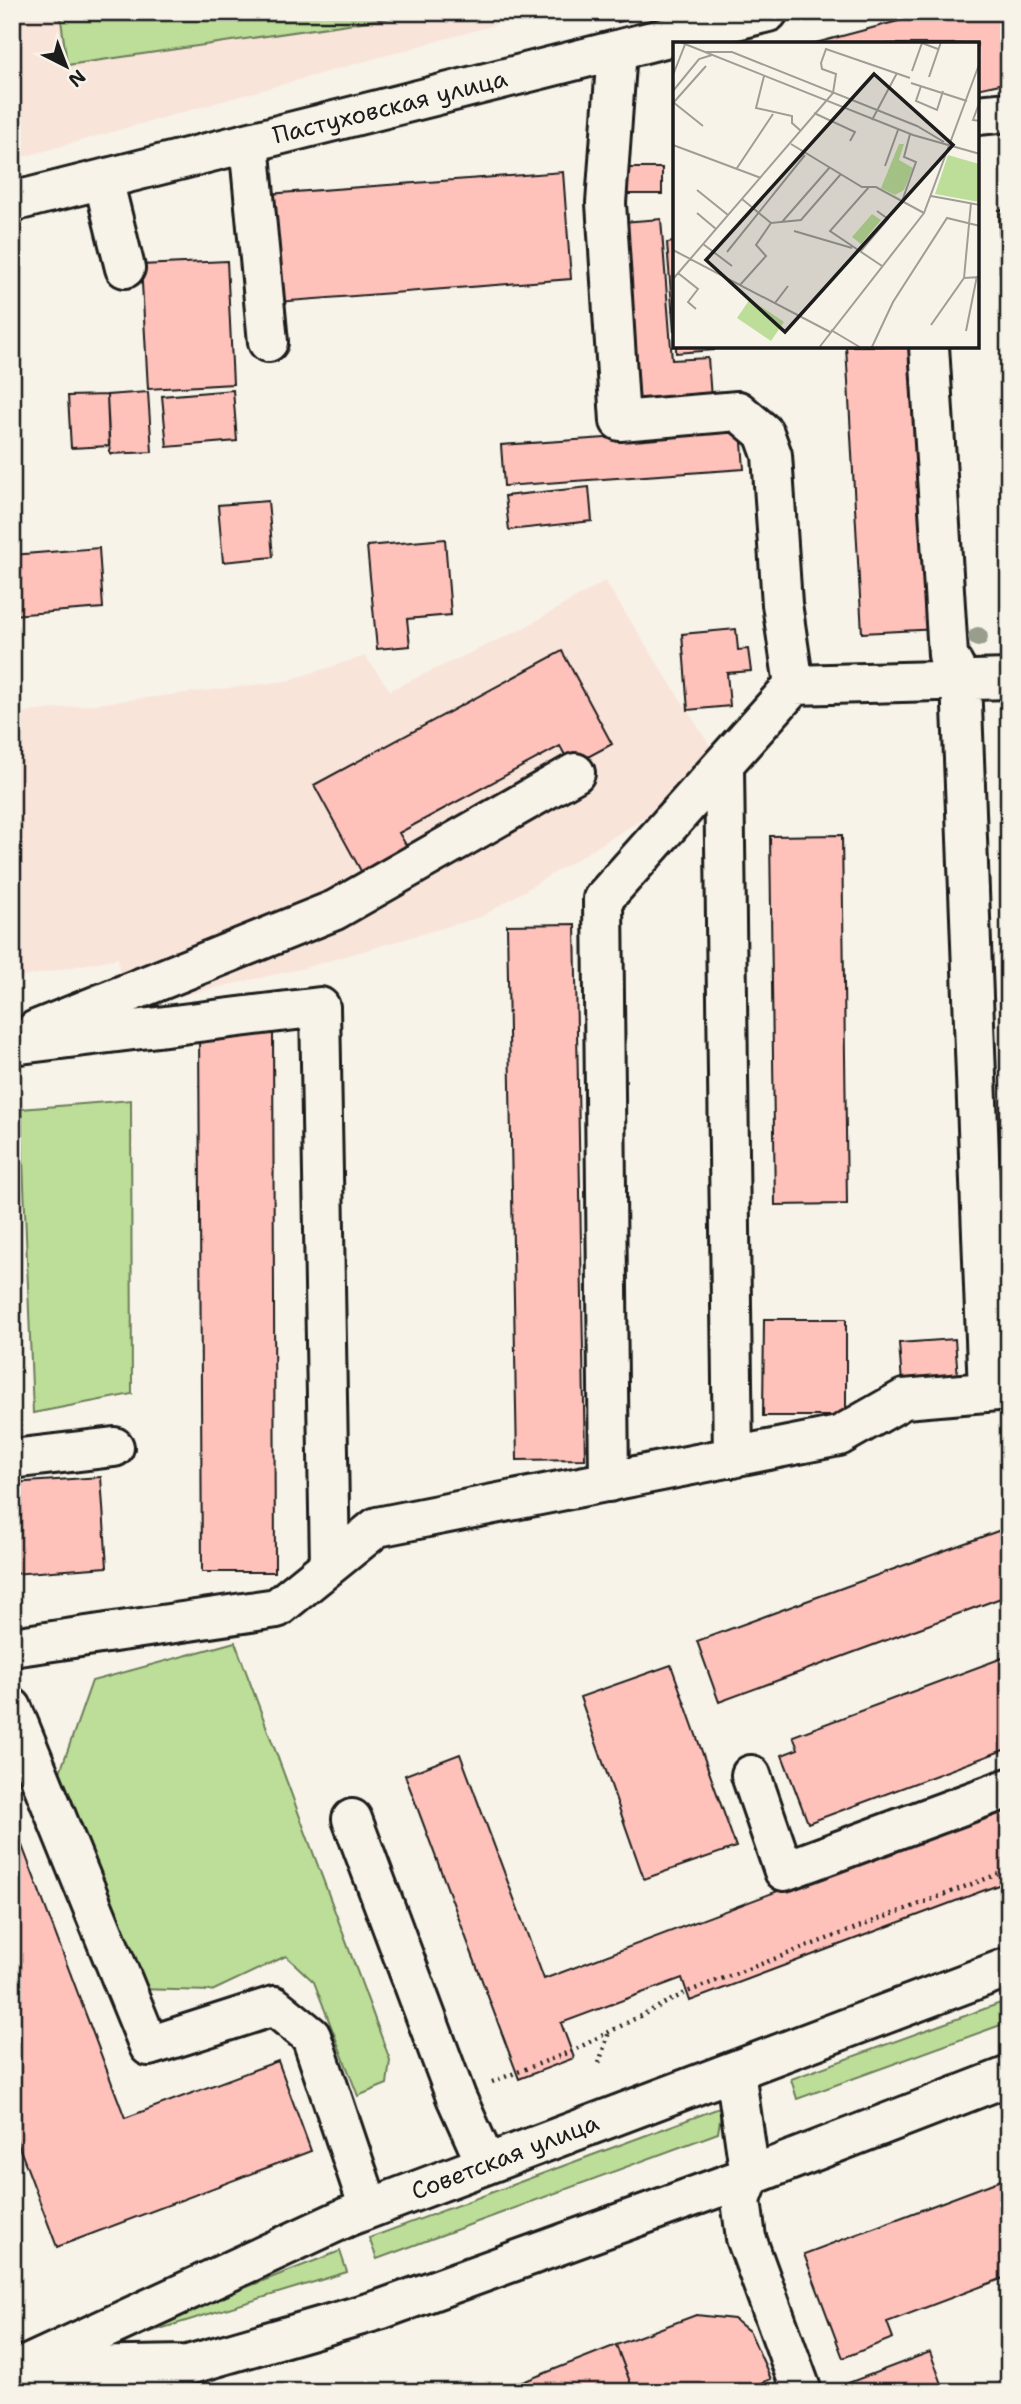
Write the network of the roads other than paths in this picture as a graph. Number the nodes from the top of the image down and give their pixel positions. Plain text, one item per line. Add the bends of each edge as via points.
1 (768, 12) edge
2 (617, 50) junction
3 (1009, 112) edge
4 (979, 115) edge
5 (249, 143) junction
6 (103, 179) junction
7 (12, 202) edge
8 (125, 268) dead end
9 (268, 342) dead end
10 (929, 348) edge
11 (1009, 679) edge
12 (961, 680) junction
13 (794, 685) junction
14 (724, 767) junction
15 (575, 773) dead end
16 (12, 1043) edge
17 (998, 1391) edge
18 (114, 1447) dead end
19 (733, 1458) junction
20 (12, 1459) edge
21 (609, 1482) junction
22 (330, 1564) junction
23 (12, 1647) edge
24 (12, 1708) edge
25 (751, 1775) dead end
26 (1009, 1788) edge
27 (352, 1819) dead end
28 (1009, 1968) edge
29 (735, 2071) junction
30 (1009, 2076) edge
31 (486, 2164) junction
32 (750, 2176) junction
33 (369, 2208) junction
34 (18, 2370) edge
35 (802, 2392) edge

1 - 2 street, Пастуховская улица
2 - 5 street, Пастуховская улица
2 - 13 street via 606,203 620,421 738,411 764,433 772,455 782,604
3 - 4 street
5 - 6 street, Пастуховская улица
5 - 9 street
6 - 7 street, Пастуховская улица
6 - 8 street
10 - 12 street via 948,654
11 - 12 street
12 - 13 street
12 - 17 street
13 - 14 street
14 - 19 street
14 - 21 street via 603,899
15 - 16 street via 335,910 176,971
16 - 22 street via 320,1007
17 - 19 street via 904,1399 839,1436
18 - 20 street
19 - 21 street
21 - 22 street via 377,1527
22 - 23 street via 277,1608
24 - 33 street via 149,2046 274,2006 311,2036
25 - 26 street via 784,1871
27 - 31 street via 456,2097
28 - 29 street, Советская улица
29 - 31 street, Советская улица
29 - 32 street
30 - 32 street
31 - 33 street, Советская улица
32 - 34 street via 382,2309 188,2365
32 - 35 street via 741,2200 746,2238
33 - 34 street, Советская улица

